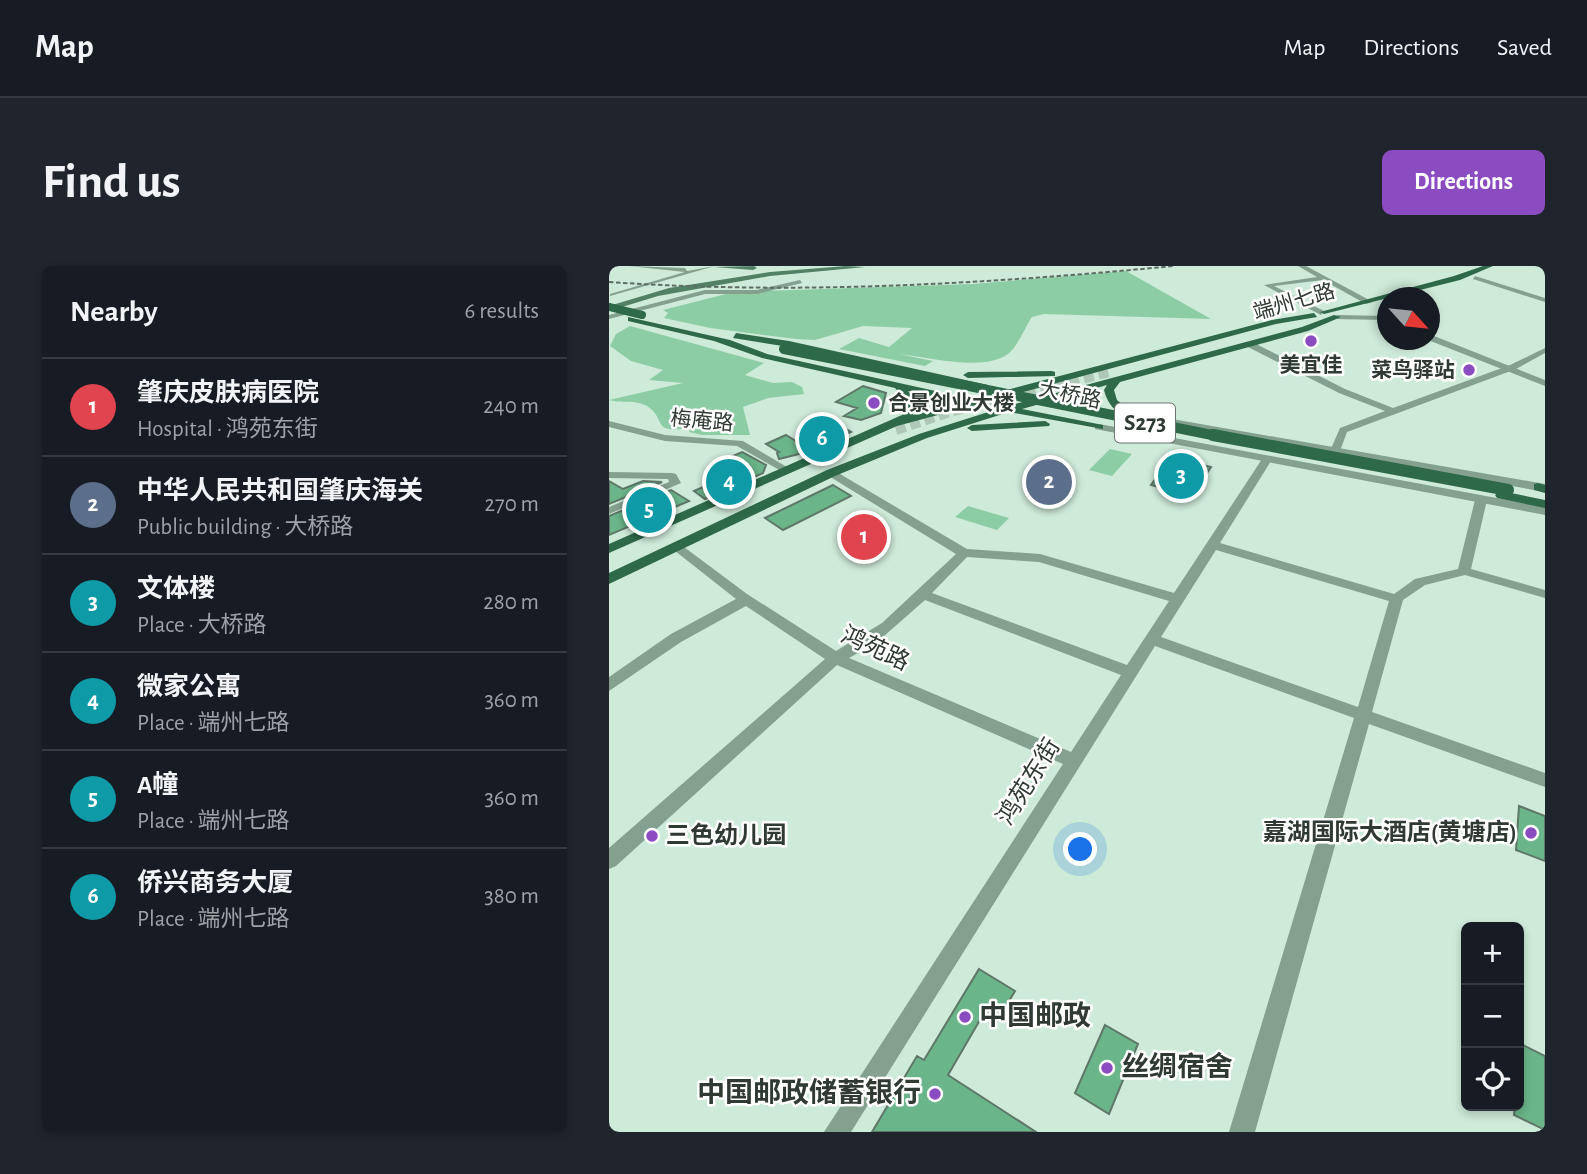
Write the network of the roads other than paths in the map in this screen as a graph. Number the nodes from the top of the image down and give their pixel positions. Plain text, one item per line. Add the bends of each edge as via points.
1 (632, 266) edge
2 (640, 266) edge
3 (717, 266) edge
4 (875, 266) edge
5 (1301, 266) edge
6 (739, 267) edge
7 (861, 267) edge
8 (1492, 268) edge
9 (698, 271) junction
10 (1322, 278) junction
11 (1475, 278) junction
12 (800, 282) dead end
13 (1290, 282) junction
14 (1440, 289) edge
15 (659, 294) junction
16 (1289, 297) junction
17 (1545, 300) edge
18 (1369, 302) junction
19 (609, 307) edge
20 (1377, 307) edge
21 (1318, 314) junction
22 (1337, 317) junction
23 (1377, 318) edge
24 (736, 336) junction
25 (1440, 339) edge
26 (717, 340) junction
27 (1249, 344) junction
28 (1545, 350) edge
29 (782, 351) junction
30 (1094, 368) junction
31 (1510, 368) junction
32 (921, 371) junction
33 (1113, 376) junction
34 (1545, 380) edge
35 (898, 386) junction
36 (1015, 391) junction
37 (1051, 398) junction
38 (972, 401) junction
39 (1008, 409) junction
40 (1392, 411) junction
41 (1133, 415) junction
42 (609, 424) edge
43 (1099, 427) junction
44 (898, 429) junction
45 (1121, 431) junction
46 (923, 436) junction
47 (1335, 451) junction
48 (1266, 461) junction
49 (787, 470) junction
50 (831, 473) junction
51 (609, 475) edge
52 (1543, 490) edge
53 (1504, 493) junction
54 (1481, 500) junction
55 (1545, 503) edge
56 (609, 511) edge
57 (1545, 511) edge
58 (1212, 545) junction
59 (676, 547) junction
60 (609, 549) edge
61 (964, 553) junction
62 (609, 557) edge
63 (609, 568) edge
64 (1464, 571) junction
65 (609, 579) edge
66 (920, 593) junction
67 (1545, 594) edge
68 (1176, 598) junction
69 (1398, 599) junction
70 (746, 600) junction
71 (1150, 639) junction
72 (835, 658) junction
73 (1129, 672) junction
74 (609, 685) edge
75 (1363, 715) junction
76 (1072, 760) junction
77 (1545, 780) edge
78 (609, 860) edge
79 (837, 1132) edge
80 (1242, 1132) edge

1 - 2 street
2 - 9 street
3 - 6 main road
3 - 9 street
3 - 19 main road
4 - 7 main road
5 - 10 street
6 - 7 main road
6 - 15 main road
7 - 15 main road via 770,274
8 - 11 main road, 端州七路
8 - 18 main road, 端州七路
9 - 19 street
10 - 13 street
10 - 18 street
11 - 14 main road, 端州七路
11 - 17 street
12 - 19 street via 757,292 705,292
13 - 16 street via 1304,292
13 - 16 street via 1267,285
15 - 19 main road
16 - 21 street
18 - 21 main road, 端州七路
19 - 24 main road, 大桥路 / S273, bridge
19 - 26 main road, 大桥路 / S273 via 631,319
20 - 22 main road, 端州七路
21 - 30 main road
21 - 33 main road, 端州七路
22 - 23 street
22 - 27 main road
22 - 33 main road, 端州七路
24 - 29 main road, 大桥路 / S273
24 - 32 main road
25 - 31 street
26 - 29 main road, 大桥路 / S273
26 - 35 main road via 765,356
27 - 33 main road
27 - 40 street
28 - 31 street
29 - 53 main road, 大桥路 / S273, bridge via 1094,420
30 - 32 main road via 1008,376
30 - 33 main road via 1094,379
30 - 36 main road
31 - 34 street
31 - 40 street
32 - 35 main road via 918,380
32 - 36 main road
33 - 37 main road
33 - 41 main road via 1109,396
35 - 38 main road
35 - 44 main road via 912,405
36 - 37 main road
36 - 38 main road
37 - 39 main road
37 - 41 main road
38 - 39 main road
38 - 44 main road
39 - 43 main road
39 - 46 main road
40 - 47 street via 1343,430
41 - 45 street via 1119,421 1116,425
41 - 47 street
42 - 49 street, 梅庵路 via 666,438 739,443
43 - 45 street
43 - 46 main road via 1006,424
44 - 46 main road via 924,424 928,429
44 - 49 main road
44 - 62 main road
44 - 63 main road
45 - 48 street
46 - 50 main road
47 - 52 street
48 - 54 street
48 - 58 street, 鸿苑东街
49 - 60 main road
50 - 59 main road
50 - 61 street
51 - 56 street via 671,476 675,483
52 - 53 main road, 大桥路 / S273
53 - 55 main road, 大桥路 / S273
54 - 57 street
54 - 64 street
58 - 68 street, 鸿苑东街
58 - 69 street
59 - 65 main road
59 - 70 street, 鸿苑路
61 - 66 street
61 - 68 street via 1040,558
64 - 67 street
64 - 69 street via 1423,580
66 - 72 street via 874,636
66 - 73 street
68 - 71 street, 鸿苑东街
69 - 75 street
70 - 72 street, 鸿苑路
70 - 74 street via 676,638
71 - 73 street, 鸿苑东街
71 - 75 street
72 - 76 street, 鸿苑路
72 - 78 street
73 - 76 street, 鸿苑东街
75 - 77 street
75 - 80 street
76 - 79 street, 鸿苑东街

